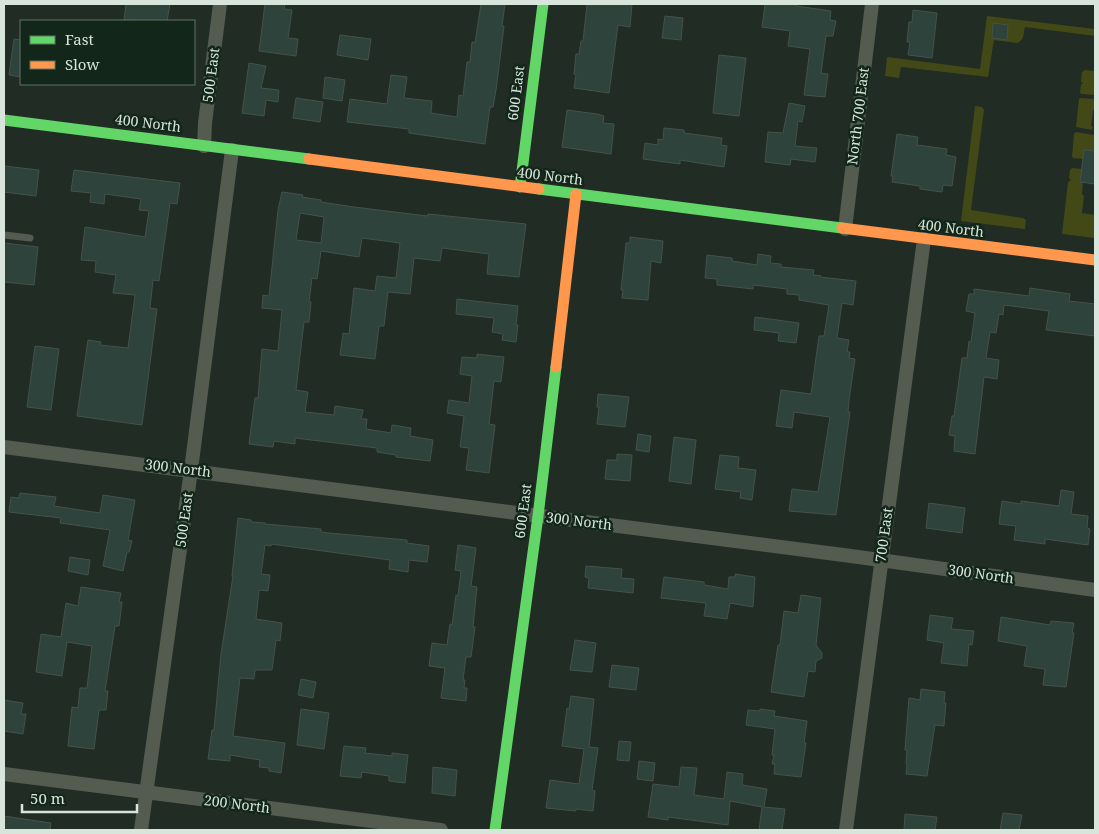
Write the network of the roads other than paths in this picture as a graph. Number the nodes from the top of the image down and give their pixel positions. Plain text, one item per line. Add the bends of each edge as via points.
1 (220, 4) edge
2 (543, 4) edge
3 (872, 4) edge
4 (4, 120) edge
5 (204, 146) junction
6 (232, 150) junction
7 (520, 187) junction
8 (576, 194) junction
9 (845, 229) junction
10 (4, 235) edge
11 (30, 238) dead end
12 (924, 239) junction
13 (1094, 261) edge
14 (4, 447) edge
15 (191, 470) junction
16 (538, 516) junction
17 (881, 560) junction
18 (1095, 590) edge
19 (4, 774) edge
20 (146, 792) junction
21 (141, 830) edge
22 (441, 830) edge
23 (494, 830) edge
24 (846, 830) edge

1 - 5 street, 500 East
2 - 7 main road, 600 East
3 - 9 street, North 700 East
4 - 5 main road, 400 North
5 - 6 main road, 400 North
6 - 7 main road, 400 North
6 - 15 street, 500 East
7 - 8 main road, 400 North
8 - 9 main road, 400 North
8 - 16 main road, 600 East
9 - 12 main road, 400 North
10 - 11 lane
12 - 13 main road, 400 North
12 - 17 street, 700 East
14 - 15 street, 300 North
15 - 16 street, 300 North
15 - 20 street, 500 East
16 - 17 street, 300 North
16 - 23 main road, 600 East
17 - 18 street, 300 North
17 - 24 street, 700 East
19 - 20 street, 200 North
20 - 21 street, 500 East
20 - 22 street, 200 North

